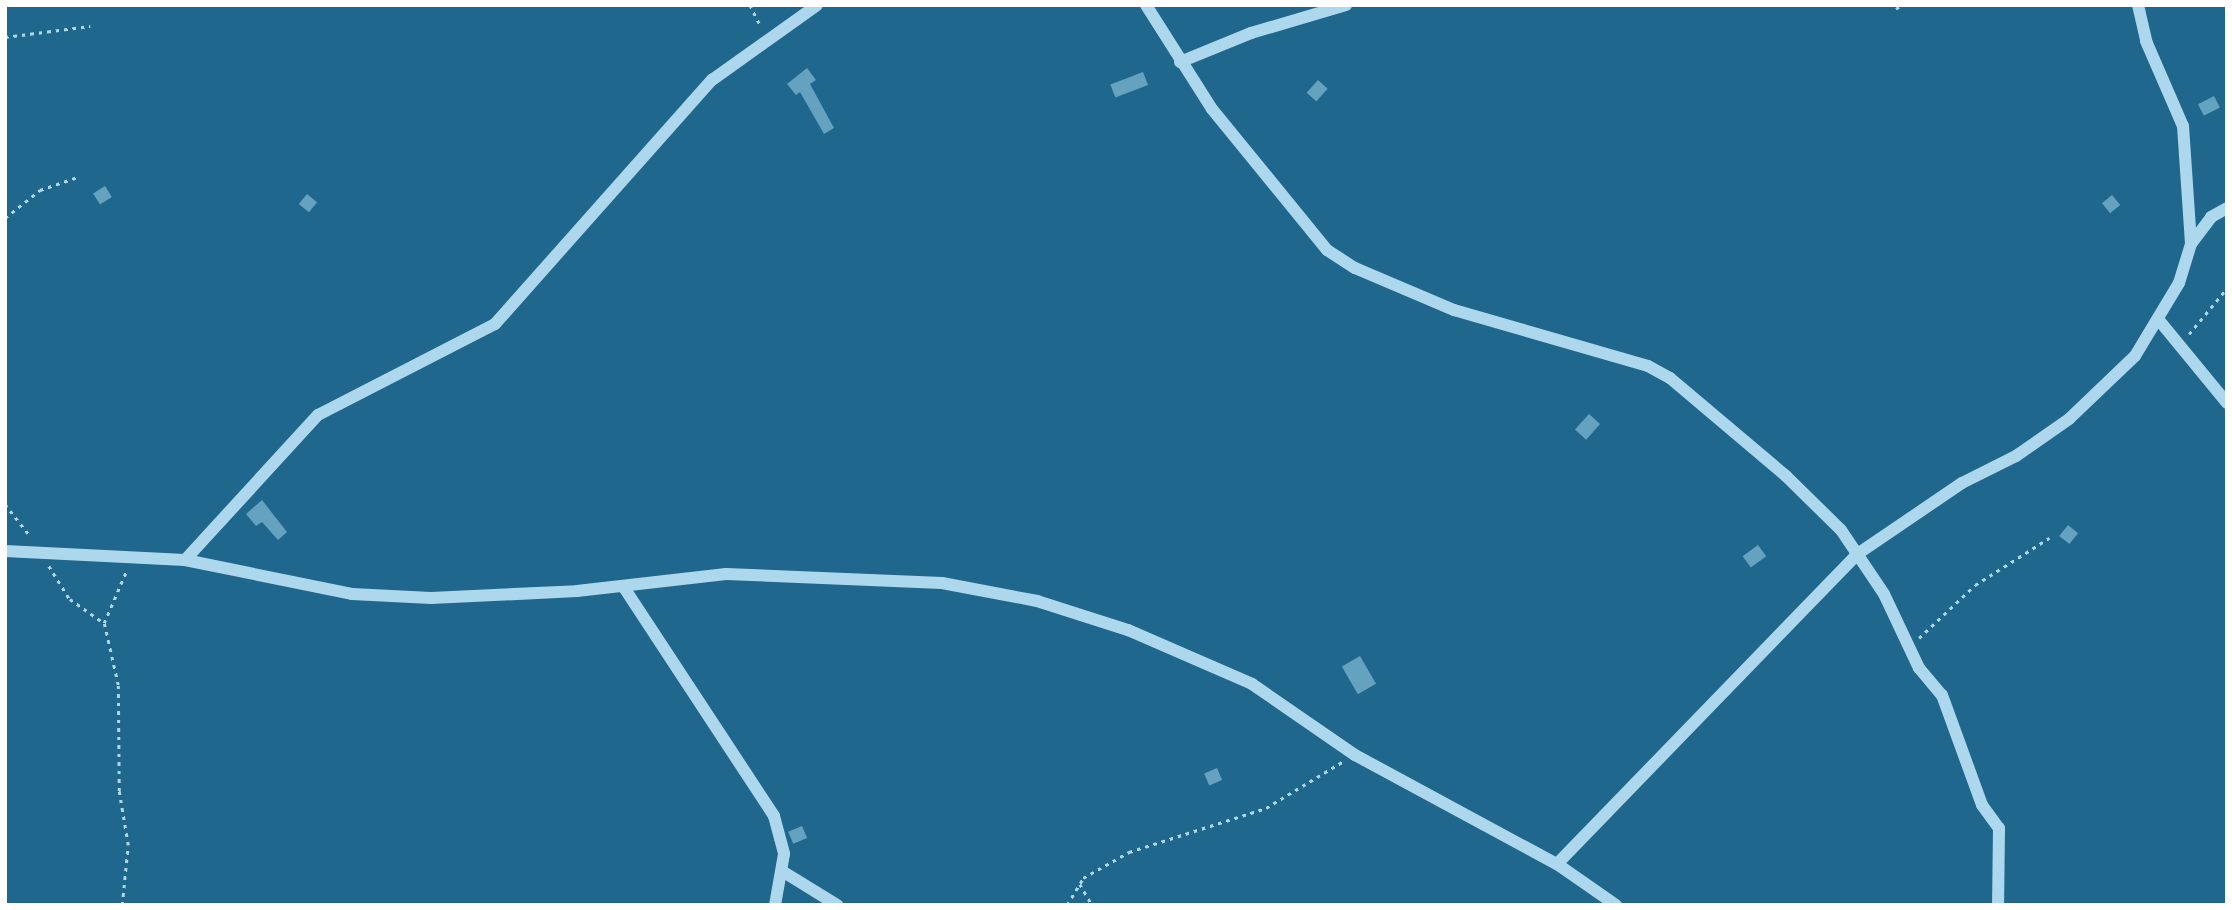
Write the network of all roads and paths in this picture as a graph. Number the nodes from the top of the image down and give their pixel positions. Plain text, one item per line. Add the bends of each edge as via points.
1 (750, 5) edge
2 (817, 5) edge
3 (1146, 5) edge
4 (1346, 5) edge
5 (1901, 5) edge
6 (2138, 5) edge
7 (1896, 9) dead end
8 (90, 26) dead end
9 (5, 37) edge
10 (768, 43) junction
11 (1180, 62) junction
12 (76, 177) dead end
13 (2227, 208) edge
14 (5, 218) edge
15 (2191, 244) junction
16 (2227, 288) edge
17 (2158, 319) junction
18 (2179, 344) junction
19 (2227, 403) edge
20 (2049, 538) dead end
21 (5, 551) edge
22 (1856, 555) junction
23 (132, 558) junction
24 (185, 560) junction
25 (623, 586) junction
26 (1909, 648) junction
27 (1354, 755) junction
28 (1557, 864) junction
29 (782, 871) junction
30 (1080, 884) junction
31 (122, 905) edge
32 (775, 905) edge
33 (837, 905) edge
34 (1067, 905) edge
35 (1092, 905) edge
36 (1616, 905) edge
37 (1998, 905) edge

1 - 10 path
2 - 10 street
3 - 11 street
4 - 11 street via 1251,33
5 - 7 path
6 - 15 street via 2146,41 2183,126
8 - 9 path
10 - 24 street via 722,72 665,128 495,324 318,415
11 - 22 street via 1253,163 1327,250 1355,268 1454,310 1648,366 1670,377 1786,476 1841,530
12 - 14 path via 40,190
13 - 15 street via 2211,218
15 - 17 street via 2179,283
16 - 18 path
17 - 18 street
17 - 22 street via 2135,356 2069,419 2016,456 1962,483
18 - 19 street
20 - 26 path via 1975,585
21 - 23 street
22 - 26 street via 1884,594
22 - 28 street
23 - 24 street
23 - 31 path via 104,623 117,685 119,791 128,845
24 - 25 street via 352,594 505,596
25 - 27 street via 726,574 834,576 942,583 1037,601 1211,663 1312,721
25 - 29 street via 774,816 784,854
26 - 37 street via 1942,695 1982,805 1999,828
27 - 28 street
27 - 30 path via 1266,808 1129,852
28 - 36 street
29 - 32 street
29 - 33 street
30 - 34 path
30 - 35 path

